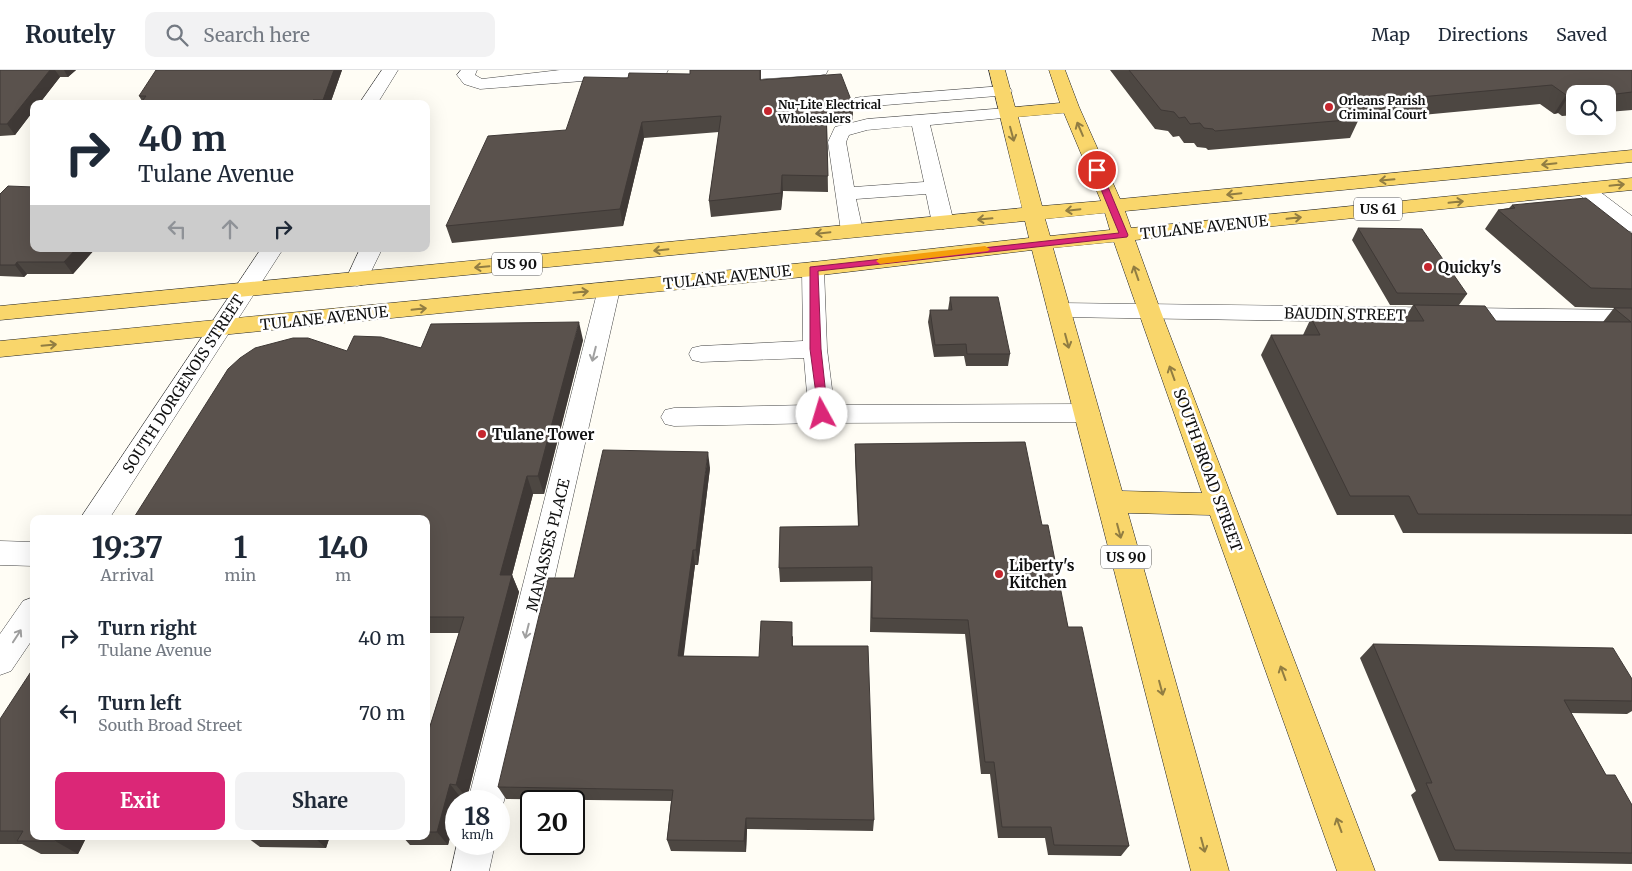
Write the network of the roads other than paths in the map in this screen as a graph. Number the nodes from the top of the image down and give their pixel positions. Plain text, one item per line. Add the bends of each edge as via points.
1 (390, 70) edge
2 (469, 70) edge
3 (660, 70) edge
4 (820, 70) edge
5 (997, 70) edge
6 (1057, 70) edge
7 (567, 73) edge
8 (728, 76) edge
9 (1003, 91) junction
10 (371, 100) edge
11 (861, 102) dead end
12 (1070, 108) junction
13 (1006, 112) junction
14 (920, 120) junction
15 (1632, 156) edge
16 (1632, 184) edge
17 (935, 187) junction
18 (1584, 189) junction
19 (845, 194) junction
20 (1113, 206) junction
21 (1034, 214) junction
22 (943, 223) junction
23 (1632, 226) edge
24 (852, 231) junction
25 (1124, 235) junction
26 (1040, 243) junction
27 (270, 252) edge
28 (370, 252) edge
29 (813, 269) junction
30 (357, 279) junction
31 (245, 289) junction
32 (609, 289) junction
33 (1059, 310) junction
34 (1149, 312) junction
35 (0, 313) edge
36 (1632, 318) edge
37 (219, 329) junction
38 (0, 349) edge
39 (816, 349) junction
40 (701, 354) dead end
41 (1087, 413) junction
42 (822, 414) junction
43 (674, 417) dead end
44 (1111, 502) junction
45 (1220, 504) junction
46 (97, 515) edge
47 (0, 554) edge
48 (30, 554) edge
49 (30, 616) edge
50 (0, 661) edge
51 (489, 790) edge
52 (474, 855) edge
53 (470, 871) edge
54 (1210, 871) edge
55 (1356, 871) edge

1 - 10 street
2 - 7 street via 466,75 480,84
3 - 7 street
4 - 8 street
5 - 9 main road
6 - 12 main road, SOUTH BROAD STREET
9 - 11 street
9 - 13 main road
12 - 13 main road
20 -> 12 main road, SOUTH BROAD STREET
13 - 14 street
13 -> 21 main road
14 - 17 street
14 - 19 street via 842,131 837,142
15 -> 20 main road, TULANE AVENUE / US 61
18 -> 16 main road, TULANE AVENUE / US 61
17 - 19 street
17 - 22 street
18 - 23 street
25 -> 18 main road, TULANE AVENUE / US 61
19 - 24 street
20 -> 21 main road, TULANE AVENUE / US 61
20 - 25 main road, SOUTH BROAD STREET
21 -> 22 main road, TULANE AVENUE / US 90
21 - 26 main road
22 - 24 main road, TULANE AVENUE / US 90
24 -> 30 main road, TULANE AVENUE / US 90
25 - 26 main road, TULANE AVENUE / US 61
34 -> 25 main road, SOUTH BROAD STREET
26 - 29 main road, TULANE AVENUE / US 90
26 - 33 main road, US 90
27 - 31 street, SOUTH DORGENOIS STREET
28 - 30 street
29 - 32 main road, TULANE AVENUE / US 90
29 - 39 street
30 - 31 main road, TULANE AVENUE / US 90
31 - 35 main road, TULANE AVENUE / US 90
31 - 37 street, SOUTH DORGENOIS STREET
37 -> 32 main road, TULANE AVENUE / US 90
32 -> 51 street, MANASSES PLACE
33 - 34 street, BAUDIN STREET
33 -> 41 main road, US 90
34 - 36 street, BAUDIN STREET
45 -> 34 main road, SOUTH BROAD STREET
38 -> 37 main road, TULANE AVENUE / US 90
37 - 46 street, SOUTH DORGENOIS STREET
39 - 40 street
39 - 42 street
41 - 42 street
41 - 44 main road, US 90
42 - 43 street
44 - 45 main road
44 -> 54 main road, US 90
55 -> 45 main road, SOUTH BROAD STREET
47 - 48 street
50 -> 49 street
52 - 53 street

